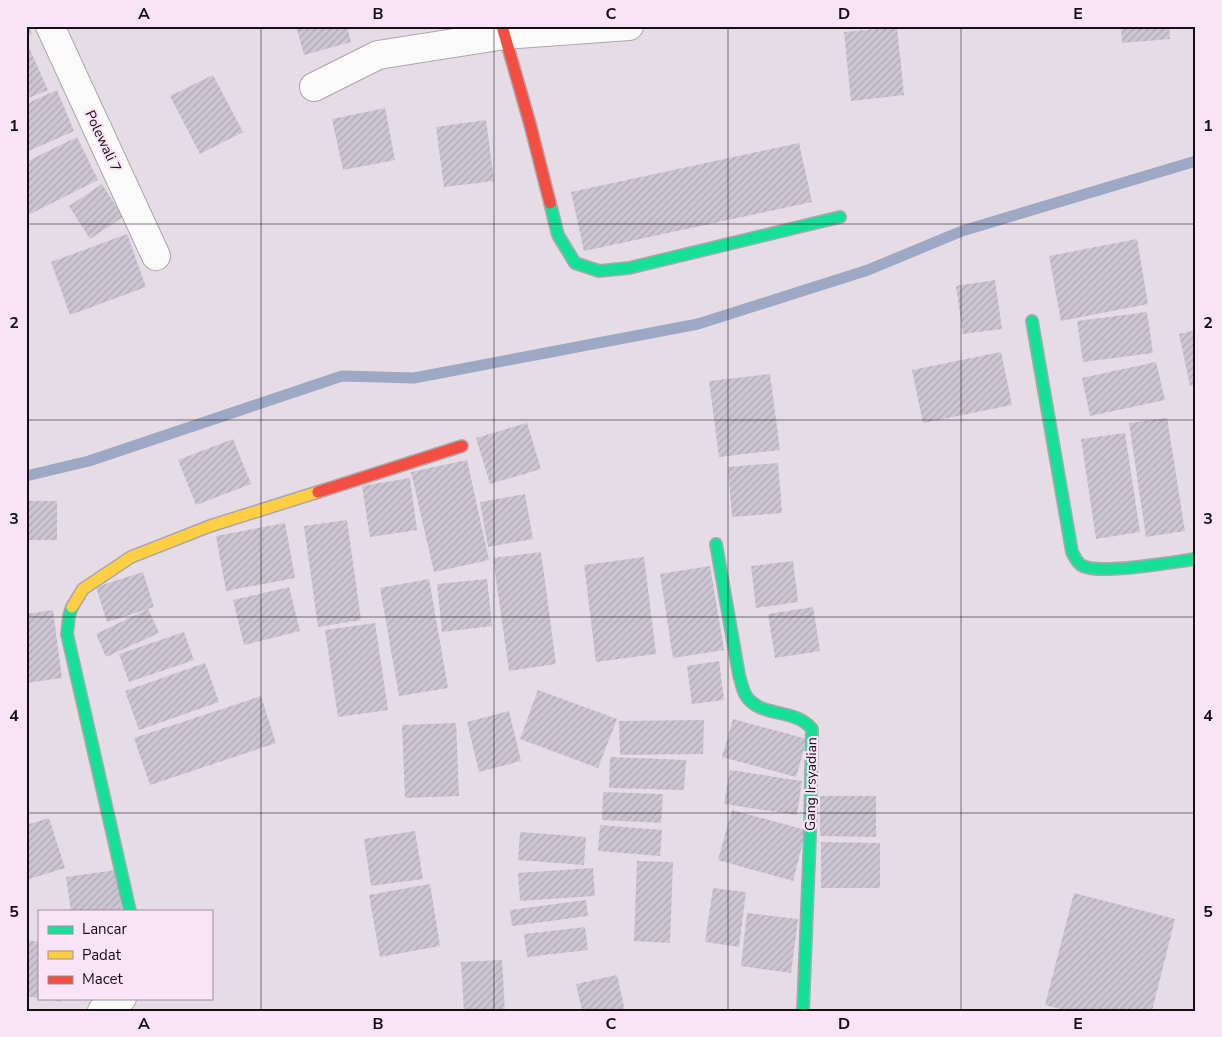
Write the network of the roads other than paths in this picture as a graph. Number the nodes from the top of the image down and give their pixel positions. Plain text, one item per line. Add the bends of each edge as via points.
1 (50, 26) edge
2 (629, 26) edge
3 (503, 31) edge
4 (314, 87) dead end
5 (840, 217) dead end
6 (156, 256) dead end
7 (1032, 322) dead end
8 (462, 446) dead end
9 (716, 544) dead end
10 (1196, 558) edge
11 (130, 910) edge
12 (119, 1000) edge
13 (102, 1011) edge
14 (804, 1011) edge

1 - 6 street, Polewali 7
2 - 3 street
3 - 4 street via 378,55
3 - 5 street via 558,235 575,263 599,271 629,268
7 - 10 street via 1072,552 1079,564 1092,569 1107,569
8 - 11 street via 210,526 131,557 83,589 69,616 67,634
9 - 14 street, Gang Irsyadian via 743,690 748,699 759,707 798,718 810,724 812,729
12 - 13 street

